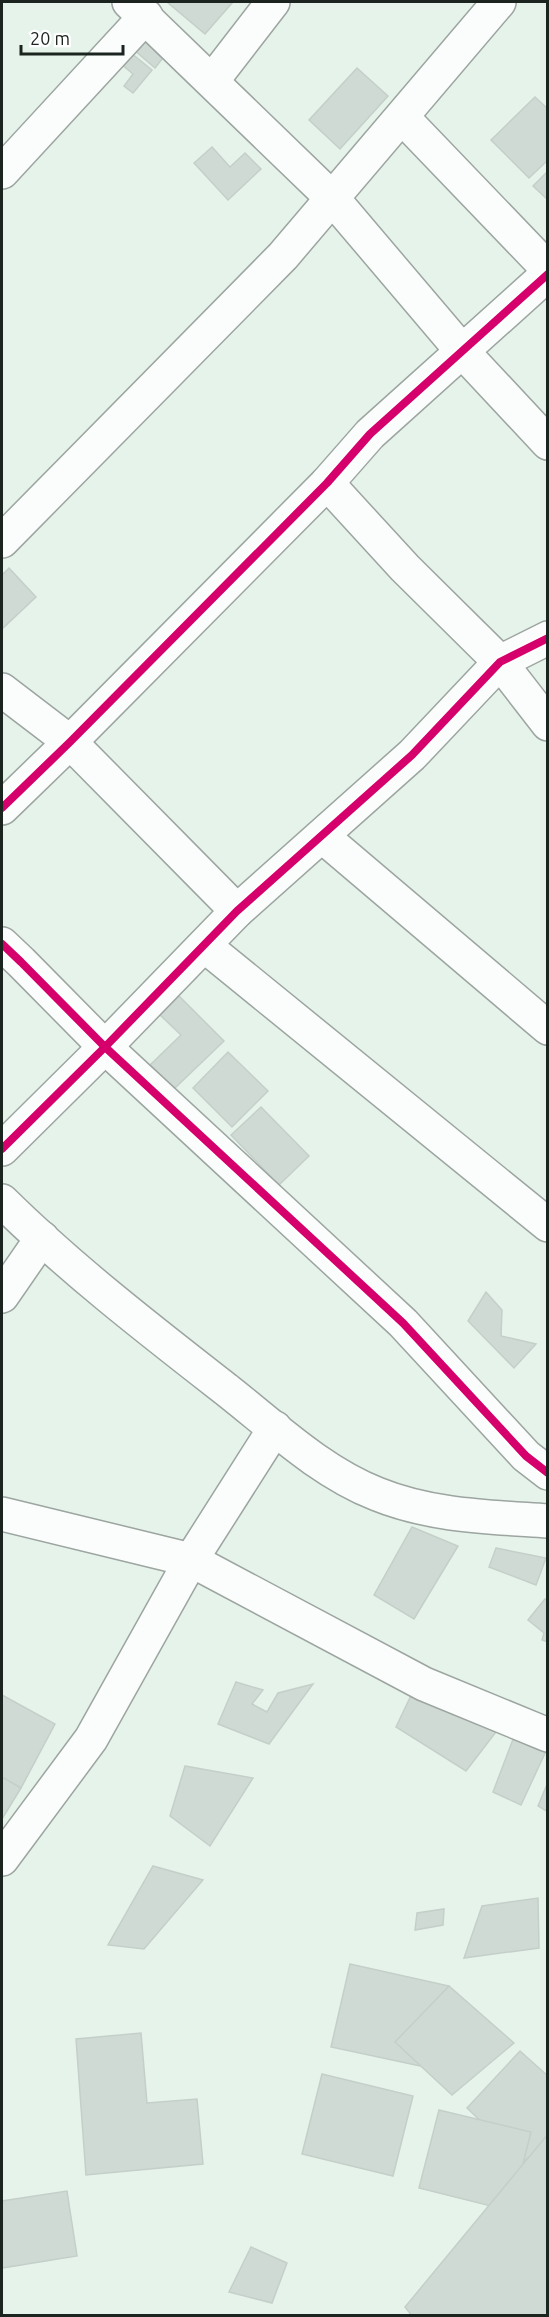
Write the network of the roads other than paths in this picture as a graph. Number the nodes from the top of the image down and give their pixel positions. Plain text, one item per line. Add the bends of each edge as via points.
1 (273, 2) edge
2 (499, 2) edge
3 (137, 9) edge
4 (212, 81) junction
5 (402, 117) junction
6 (2, 172) edge
7 (333, 199) junction
8 (548, 269) edge
9 (548, 274) edge
10 (462, 351) junction
11 (548, 443) edge
12 (327, 483) junction
13 (2, 542) edge
14 (548, 638) edge
15 (500, 662) junction
16 (2, 690) edge
17 (548, 724) edge
18 (70, 742) junction
19 (2, 808) edge
20 (322, 836) junction
21 (237, 911) junction
22 (2, 944) edge
23 (205, 946) junction
24 (548, 1028) edge
25 (105, 1047) junction
26 (2, 1149) edge
27 (2, 1201) edge
28 (548, 1225) edge
29 (42, 1238) junction
30 (2, 1296) edge
31 (275, 1428) junction
32 (548, 1473) edge
33 (2, 1514) edge
34 (548, 1521) edge
35 (191, 1560) junction
36 (548, 1735) edge
37 (2, 1859) edge

1 - 4 street
2 - 5 street
3 - 4 street
3 - 6 street
4 - 7 street
5 - 7 street
5 - 8 street
7 - 10 street
7 - 13 street via 283,256
9 - 10 street
10 - 11 street
10 - 12 street via 370,434
12 - 15 street
12 - 18 street
14 - 15 street
15 - 17 street
15 - 20 street via 412,754
16 - 18 street
18 - 19 street
18 - 21 street
20 - 21 street
20 - 24 street
21 - 23 street
22 - 25 street
23 - 25 street
23 - 28 street
25 - 26 street
25 - 32 street via 403,1323 526,1456
27 - 29 street
29 - 30 street
29 - 31 street
31 - 34 street via 328,1469 377,1494 422,1509
31 - 35 street
33 - 35 street
35 - 36 street via 424,1684
35 - 37 street via 91,1739

